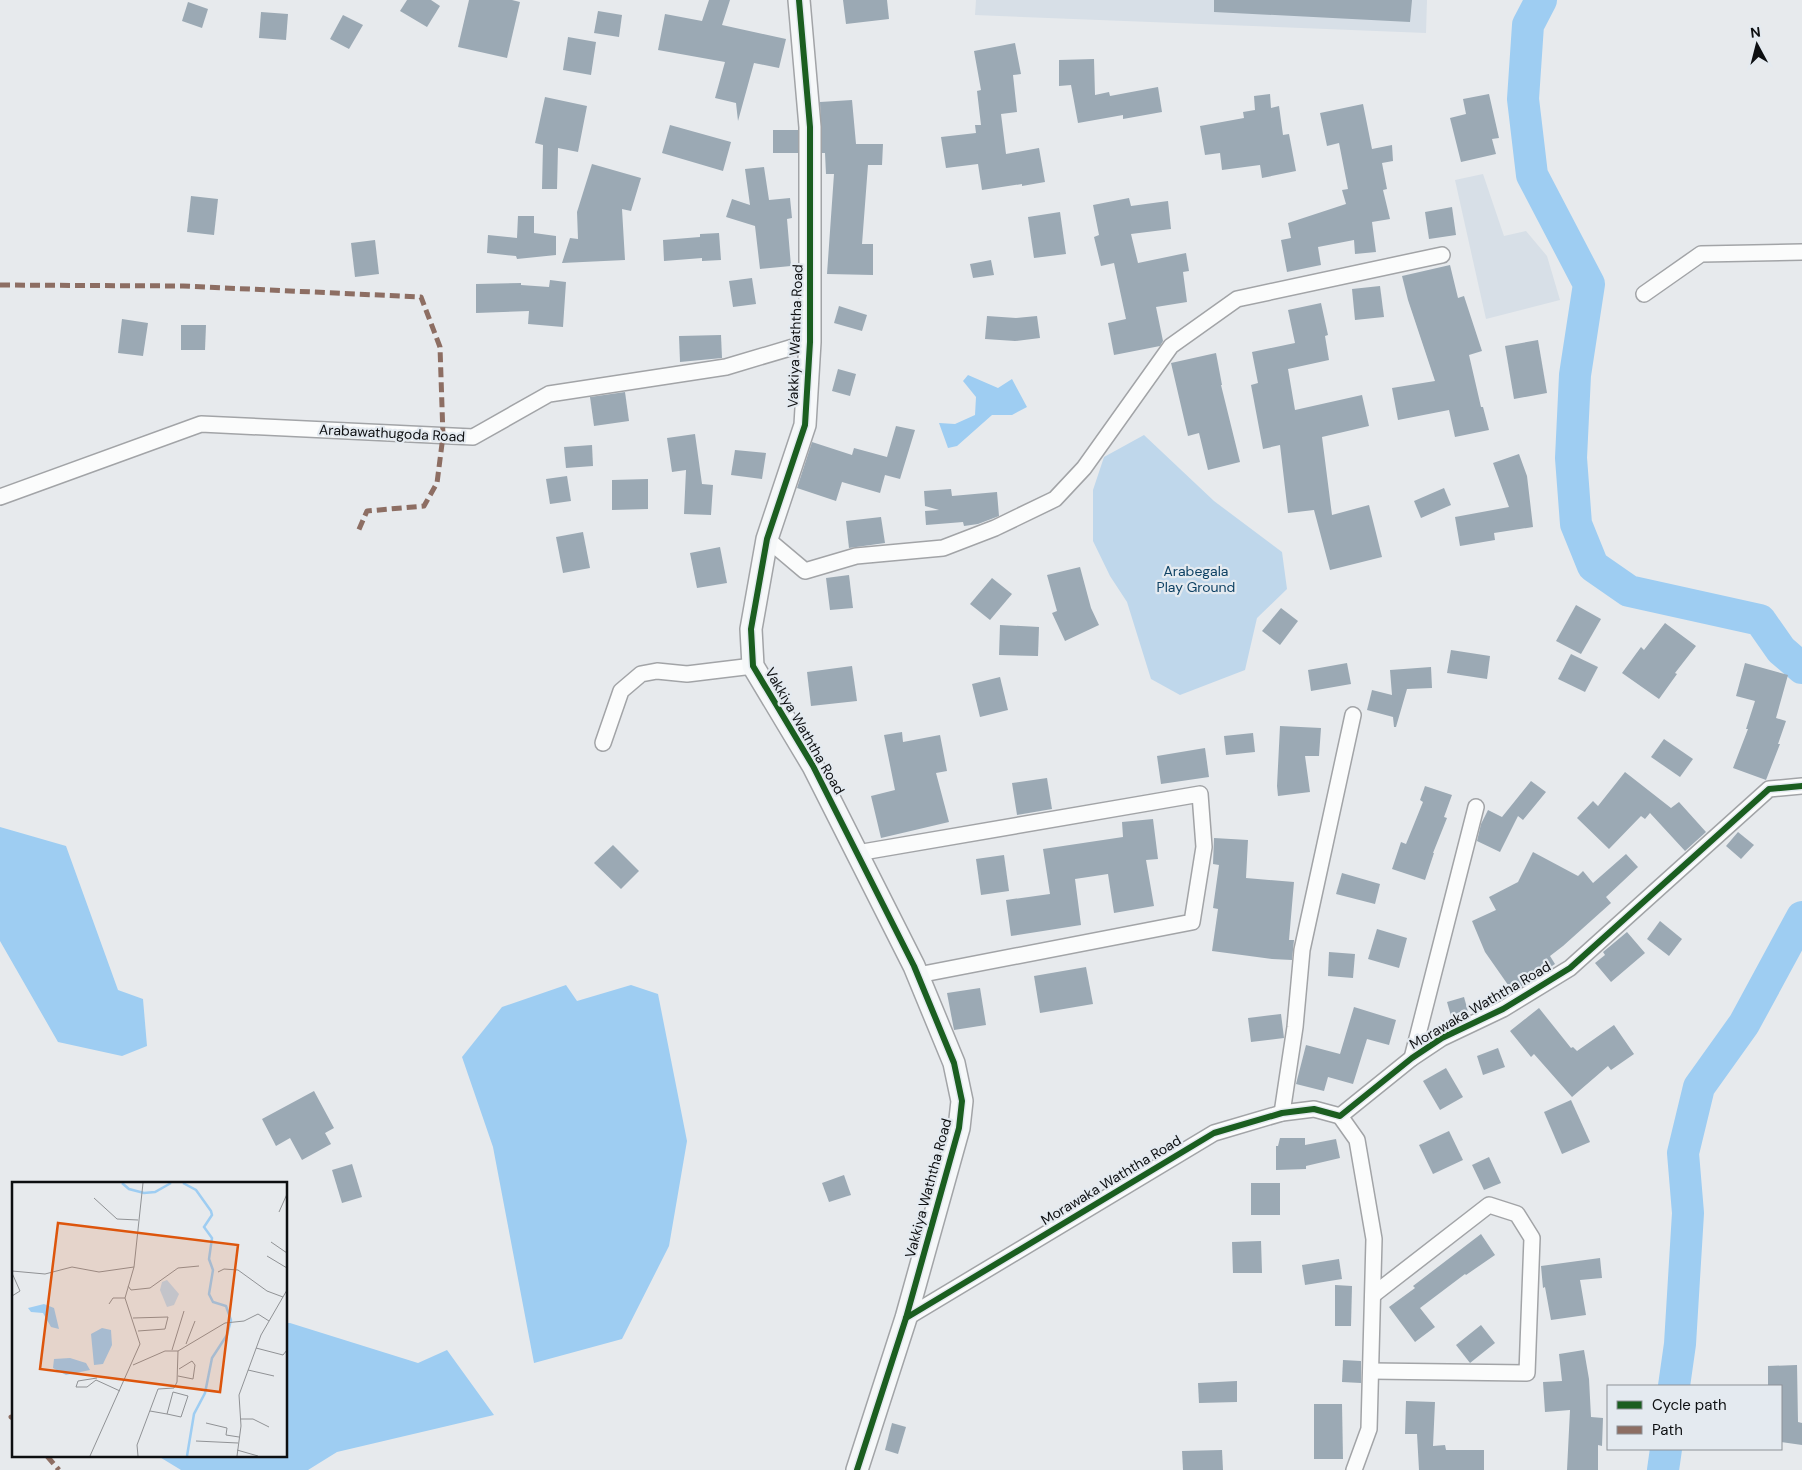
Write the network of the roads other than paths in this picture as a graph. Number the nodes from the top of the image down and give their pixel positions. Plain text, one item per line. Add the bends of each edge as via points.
1 (798, 0) edge
2 (1802, 252) edge
3 (1442, 256) dead end
4 (1644, 294) dead end
5 (810, 342) junction
6 (0, 497) edge
7 (767, 539) junction
8 (753, 666) junction
9 (1353, 715) dead end
10 (604, 744) dead end
11 (1802, 786) edge
12 (1476, 806) dead end
13 (857, 853) junction
14 (918, 975) junction
15 (1412, 1058) junction
16 (1282, 1113) junction
17 (1340, 1116) junction
18 (1372, 1296) junction
19 (906, 1318) junction
20 (1371, 1371) junction
21 (857, 1470) edge
22 (1354, 1470) edge

1 - 5 street, Vakkiya Waththa Road via 810,127
2 - 4 street via 1701,254
3 - 7 street via 1237,299 1170,346 1084,468 1055,499 994,528 943,548 856,556 805,571
5 - 6 street, Arabawathugoda Road via 726,368 549,394 473,437 200,424
5 - 7 street, Vakkiya Waththa Road via 805,425
7 - 8 street, Vakkiya Waththa Road via 751,628
8 - 10 street via 687,674 657,671 640,674 621,691
8 - 13 street, Vakkiya Waththa Road via 813,766
9 - 16 street via 1302,950 1295,1028
11 - 15 street, Morawaka Waththa Road via 1769,789 1570,968 1502,1009 1442,1038
12 - 15 street
13 - 14 street, Vakkiya Waththa Road
13 - 14 street via 1200,794 1204,847 1192,922
14 - 19 street, Vakkiya Waththa Road via 954,1063 962,1101 959,1128
15 - 17 street, Morawaka Waththa Road
16 - 17 street, Morawaka Waththa Road via 1314,1109
16 - 19 street, Morawaka Waththa Road via 1214,1133
17 - 18 street via 1357,1140 1374,1239
18 - 20 street
18 - 20 street via 1489,1205 1517,1214 1532,1238 1527,1373
19 - 21 street, Vakkiya Waththa Road
20 - 22 street via 1370,1429

